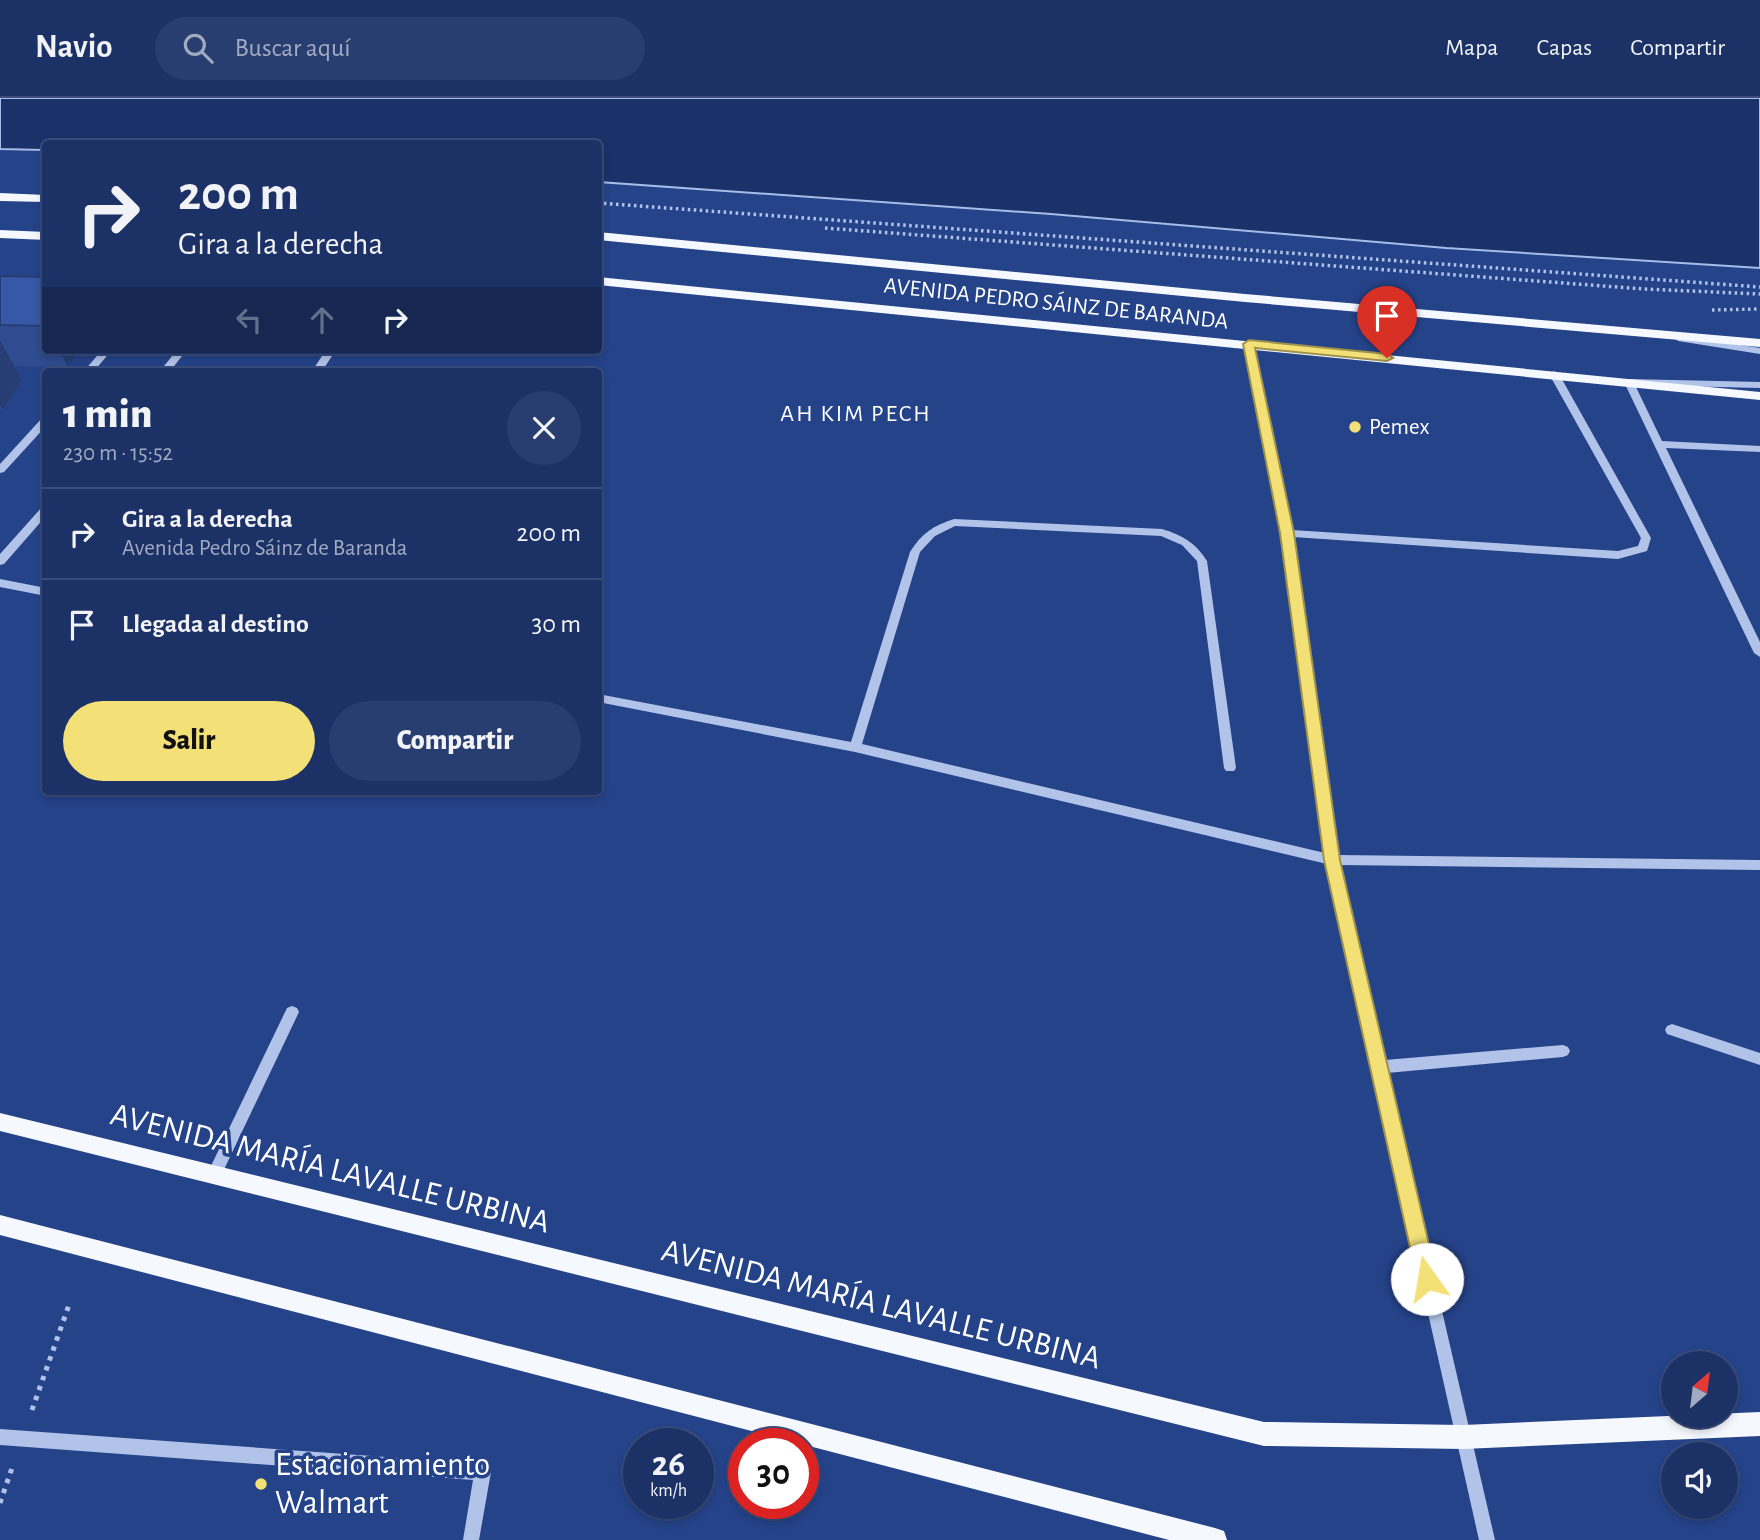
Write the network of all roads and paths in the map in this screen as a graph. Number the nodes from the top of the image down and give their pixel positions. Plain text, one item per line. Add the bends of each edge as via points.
1 (0, 197) edge
2 (42, 199) edge
3 (602, 203) edge
4 (813, 227) dead end
5 (0, 234) edge
6 (42, 236) edge
7 (602, 236) edge
8 (602, 281) edge
9 (1760, 287) edge
10 (1760, 294) edge
11 (1618, 330) junction
12 (1760, 342) edge
13 (1249, 344) junction
14 (1760, 351) edge
15 (104, 354) edge
16 (179, 354) edge
17 (92, 368) edge
18 (167, 368) edge
19 (1554, 374) junction
20 (1629, 382) junction
21 (1760, 385) edge
22 (1760, 396) edge
23 (42, 423) edge
24 (1658, 444) junction
25 (1760, 449) edge
26 (0, 470) edge
27 (42, 514) edge
28 (1287, 533) junction
29 (0, 561) edge
30 (0, 583) edge
31 (42, 591) edge
32 (1760, 653) edge
33 (602, 699) edge
34 (855, 747) junction
35 (1230, 768) dead end
36 (1332, 860) junction
37 (1760, 865) edge
38 (292, 1012) dead end
39 (1672, 1030) dead end
40 (1563, 1051) dead end
41 (1760, 1059) edge
42 (1379, 1067) junction
43 (0, 1122) edge
44 (214, 1175) junction
45 (0, 1225) edge
46 (70, 1302) dead end
47 (1760, 1424) edge
48 (0, 1437) edge
49 (1463, 1437) junction
50 (22, 1439) junction
51 (0, 1503) edge
52 (471, 1540) edge
53 (1215, 1540) edge
54 (1487, 1540) edge

1 - 2 main road
3 - 9 path
4 - 10 path
5 - 6 main road
7 - 11 main road, AVENIDA PEDRO SÁINZ DE BARANDA
8 - 13 main road, AVENIDA PEDRO SÁINZ DE BARANDA
11 - 12 main road, AVENIDA PEDRO SÁINZ DE BARANDA
11 - 14 street
13 - 19 main road, AVENIDA PEDRO SÁINZ DE BARANDA
13 - 28 street
15 - 17 street
16 - 18 street
19 - 20 main road, AVENIDA PEDRO SÁINZ DE BARANDA
19 - 28 street via 1646,538 1643,548 1618,555
20 - 21 street
20 - 22 main road, AVENIDA PEDRO SÁINZ DE BARANDA
20 - 24 street
23 - 26 street
24 - 25 street
24 - 32 street
27 - 29 street
28 - 36 street
30 - 31 street
33 - 34 street
34 - 35 street via 915,552 935,529 954,522 1162,533 1194,548 1202,561
34 - 36 street
36 - 37 street
36 - 42 street
38 - 44 street
39 - 41 street
40 - 42 street
42 - 49 street
43 - 44 main road, AVENIDA MARÍA LAVALLE URBINA
44 - 49 main road, AVENIDA MARÍA LAVALLE URBINA via 1264,1434
45 - 53 main road
46 - 50 path
47 - 49 main road, AVENIDA MARÍA LAVALLE URBINA
48 - 50 street
49 - 54 street
50 - 51 path
50 - 52 street via 483,1472

